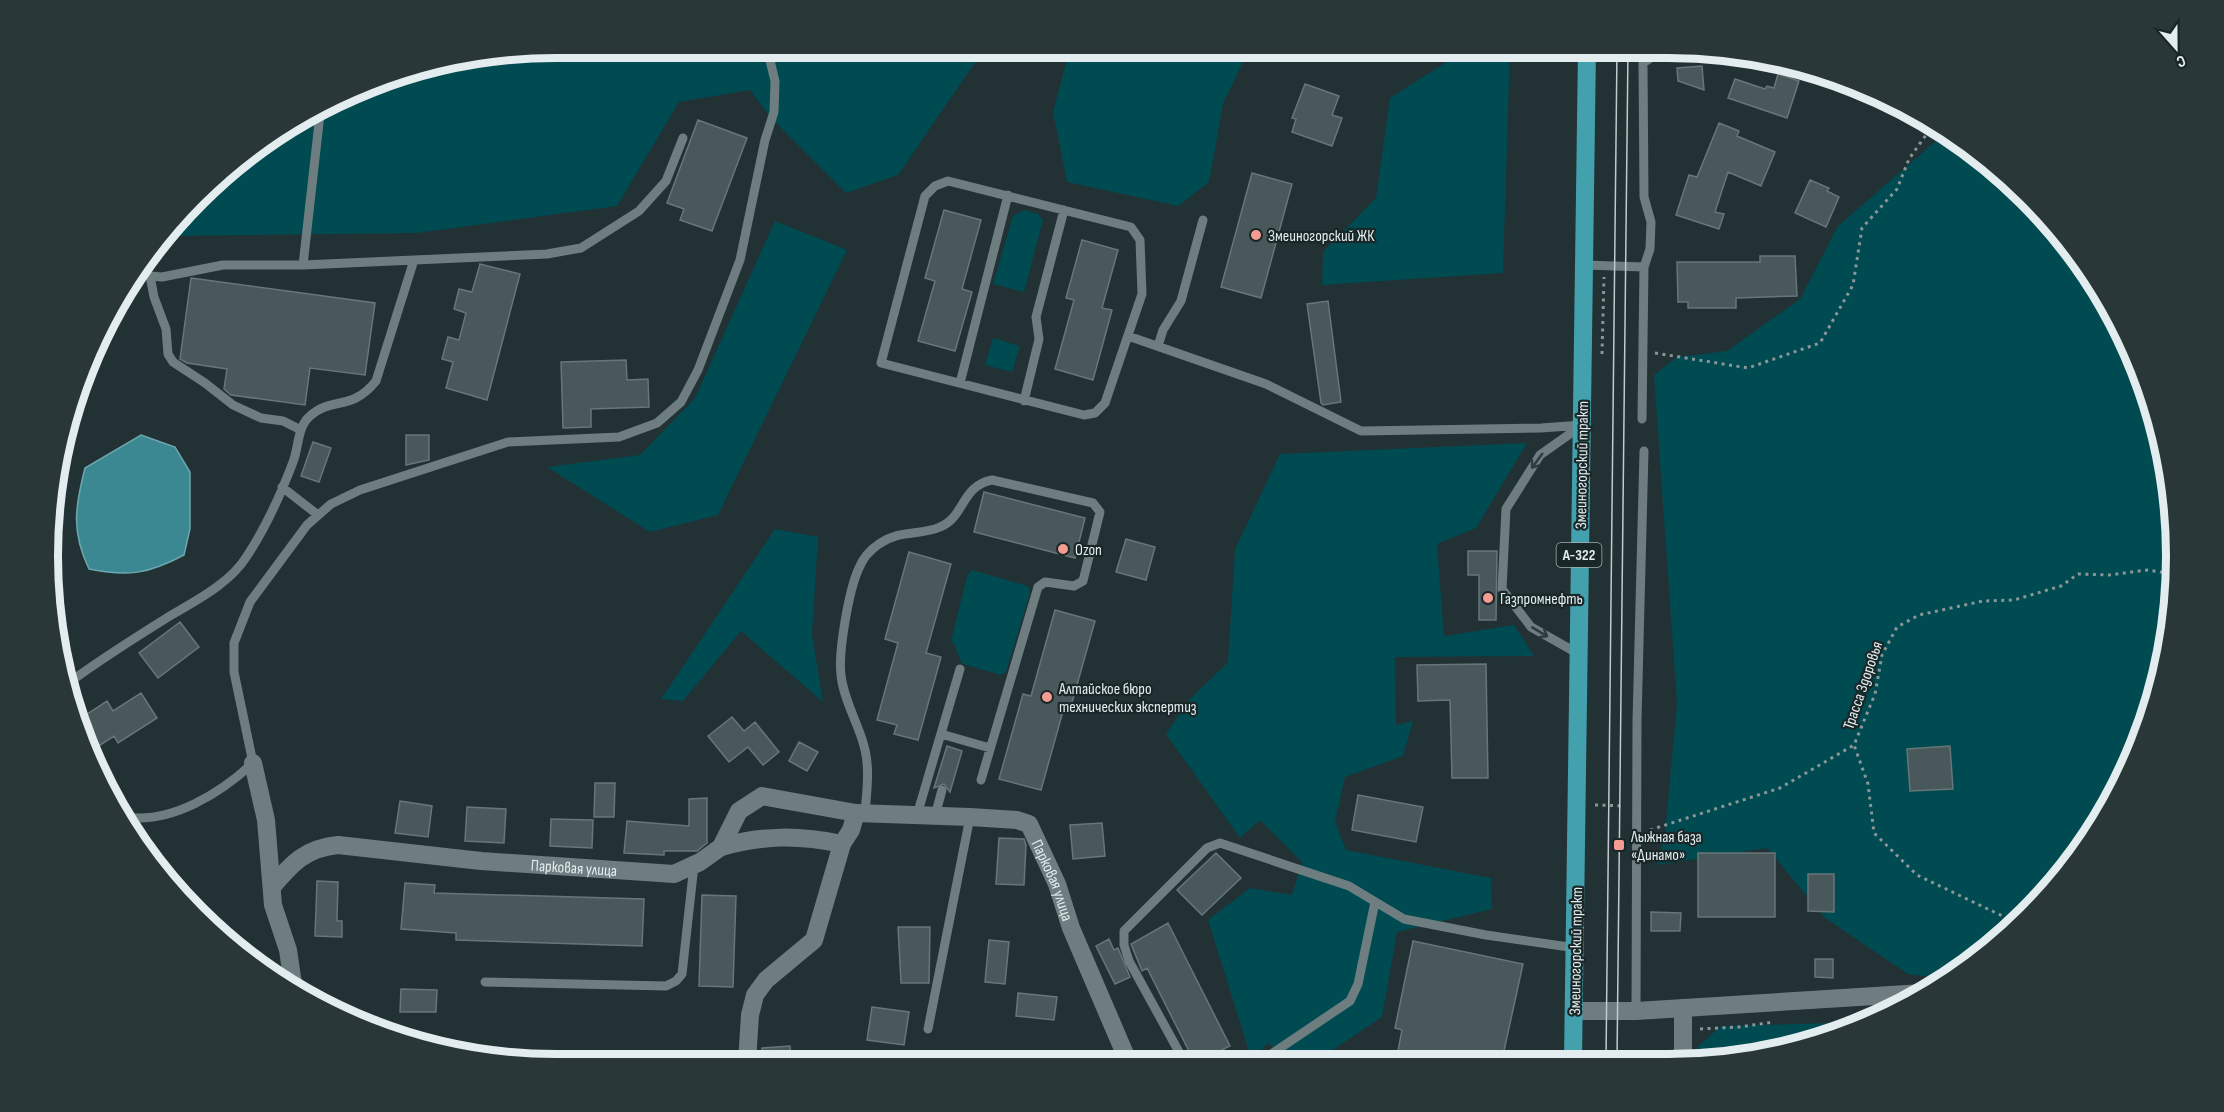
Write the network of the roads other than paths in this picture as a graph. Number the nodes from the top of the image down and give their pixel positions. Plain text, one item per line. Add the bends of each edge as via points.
1 (769, 58) edge
2 (1587, 58) edge
3 (1651, 58) edge
4 (319, 119) edge
5 (683, 138) dead end
6 (1008, 195) junction
7 (1064, 210) junction
8 (1203, 220) dead end
9 (414, 260) junction
10 (303, 265) junction
11 (1584, 265) junction
12 (1644, 267) junction
13 (146, 274) edge
14 (150, 276) junction
15 (1128, 336) junction
16 (1158, 346) junction
17 (960, 383) junction
18 (1024, 401) junction
19 (1642, 419) dead end
20 (1583, 424) junction
21 (301, 430) junction
22 (1644, 451) dead end
23 (282, 487) junction
24 (318, 515) junction
25 (1577, 653) junction
26 (960, 669) dead end
27 (74, 679) edge
28 (941, 734) junction
29 (990, 748) junction
30 (253, 763) junction
31 (981, 780) dead end
32 (942, 790) dead end
33 (861, 813) junction
34 (926, 816) junction
35 (970, 817) junction
36 (133, 818) edge
37 (842, 844) junction
38 (721, 847) junction
39 (694, 865) junction
40 (272, 887) junction
41 (1375, 902) junction
42 (1576, 948) junction
43 (292, 978) edge
44 (485, 982) dead end
45 (1903, 994) edge
46 (1683, 1008) junction
47 (1575, 1011) junction
48 (1636, 1011) junction
49 (928, 1029) dead end
50 (1683, 1053) edge
51 (748, 1054) edge
52 (1125, 1054) edge
53 (1180, 1054) edge
54 (1271, 1054) edge
55 (1573, 1054) edge

1 - 24 lane via 775,81 774,112 740,260 698,370 681,402 657,423 619,437 508,442 360,490
2 - 11 highway, Змеиногорский тракт / А-322
3 - 12 lane via 1643,63 1644,196 1650,222 1650,249
4 - 10 lane
5 - 9 lane via 666,181 654,195 630,218 581,248 547,254
6 - 7 lane
6 - 17 lane
6 - 17 lane via 948,181 925,196 881,363
7 - 15 lane via 1131,227 1138,235 1142,294
7 - 18 lane via 1036,317 1039,339
8 - 16 lane via 1181,302
9 - 10 lane
9 - 21 lane via 376,381 354,401 326,406 309,416
10 - 14 lane via 223,265
11 - 12 lane
11 - 20 highway, Змеиногорский тракт / А-322
12 - 19 lane
13 - 14 lane
14 - 21 lane via 173,362 233,405
15 - 16 lane
15 - 18 lane via 1100,409 1084,415
16 - 20 lane via 1266,384 1361,431
17 - 18 lane
20 - 25 highway, Змеиногорский тракт / А-322
20 -> 25 lane via 1540,455 1506,509 1502,589 1531,627
21 - 23 lane
22 - 48 lane
23 - 24 lane
23 - 27 lane via 246,558 229,576
24 - 30 lane via 306,525 250,602 234,643 234,672
25 - 42 highway, Змеиногорский тракт / А-322
26 - 28 lane
28 - 29 lane
28 - 34 lane
29 - 31 lane
29 - 33 lane via 1038,587 1045,582 1074,586 1083,581 1100,512 1093,503 992,480 974,487 955,516 940,528 897,534 878,544 857,573 841,647 841,676 867,762
30 - 36 lane via 231,783 202,800 170,812
30 - 40 street via 266,820
32 - 34 lane
33 - 34 street, Парковая улица
33 - 37 street
33 - 38 street, Парковая улица via 762,796 739,811
34 - 35 street, Парковая улица
35 - 49 lane
35 - 52 street, Парковая улица via 1029,824
37 - 38 street via 803,836 776,836 750,838
37 - 51 street via 814,940 766,980 755,995
38 - 39 street, Парковая улица
39 - 40 street, Парковая улица via 674,874 481,861 338,845 318,847 302,856
39 - 44 lane via 682,974 676,981 666,986
40 - 43 street
41 - 42 lane via 1404,919
41 - 53 lane via 1349,886 1220,843 1207,848 1124,931 1130,961
41 - 54 lane via 1358,984 1350,1001
42 - 47 highway, Змеиногорский тракт / А-322
45 - 46 street
46 - 48 street
46 - 50 street
47 - 48 street
47 - 55 highway, Змеиногорский тракт / А-322

